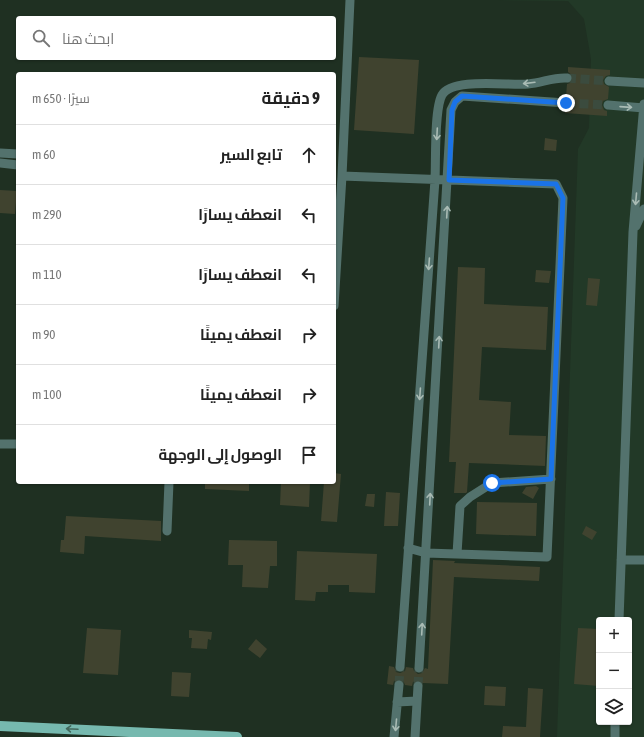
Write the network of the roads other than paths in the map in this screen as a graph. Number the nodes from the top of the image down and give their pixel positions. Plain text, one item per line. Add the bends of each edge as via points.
1 (350, 0) edge
2 (567, 78) tunnel mouth
3 (609, 81) tunnel mouth
4 (644, 83) edge
5 (566, 103) tunnel mouth
6 (644, 104) edge
7 (608, 106) tunnel mouth
8 (644, 108) edge
9 (0, 153) edge
10 (16, 154) edge
11 (639, 161) junction
12 (0, 164) edge
13 (16, 165) edge
14 (342, 176) junction
15 (435, 180) junction
16 (449, 180) junction
17 (644, 184) edge
18 (644, 209) edge
19 (633, 232) junction
20 (336, 259) edge
21 (0, 444) edge
22 (16, 444) edge
23 (551, 479) junction
24 (169, 484) edge
25 (167, 531) dead end
26 (408, 548) junction
27 (426, 553) junction
28 (457, 554) junction
29 (621, 560) junction
30 (644, 560) edge
31 (619, 617) edge
32 (400, 667) tunnel mouth
33 (420, 668) tunnel mouth
34 (399, 685) tunnel mouth
35 (418, 686) tunnel mouth
36 (397, 702) junction
37 (417, 702) junction
38 (615, 725) edge
39 (0, 726) edge
40 (149, 736) edge
41 (237, 737) edge
42 (394, 737) edge
43 (415, 737) edge
44 (615, 737) edge

1 - 14 street
2 -> 15 street via 528,84 462,85 449,88 442,94 438,109
3 - 4 street
5 - 16 street via 462,96 455,102 452,110
6 - 8 street
7 -> 8 street
8 - 11 street
9 - 10 street
11 - 17 street
11 -> 19 street
12 - 13 street
14 - 15 street
14 - 20 street
15 - 16 street
15 -> 26 street
16 - 23 street via 556,184 563,198
27 -> 16 street
18 - 19 street
19 - 29 street
21 - 22 street
23 - 28 street via 492,483 470,497 460,506
23 - 28 street via 547,557
24 - 25 street
26 - 27 street
26 - 32 street
27 - 28 street
33 -> 27 street
29 - 30 street
29 - 31 street
34 - 36 street
35 - 37 street
36 - 37 street
36 -> 42 street
37 - 43 street
38 - 44 street
40 -> 39 main road
40 - 41 main road

